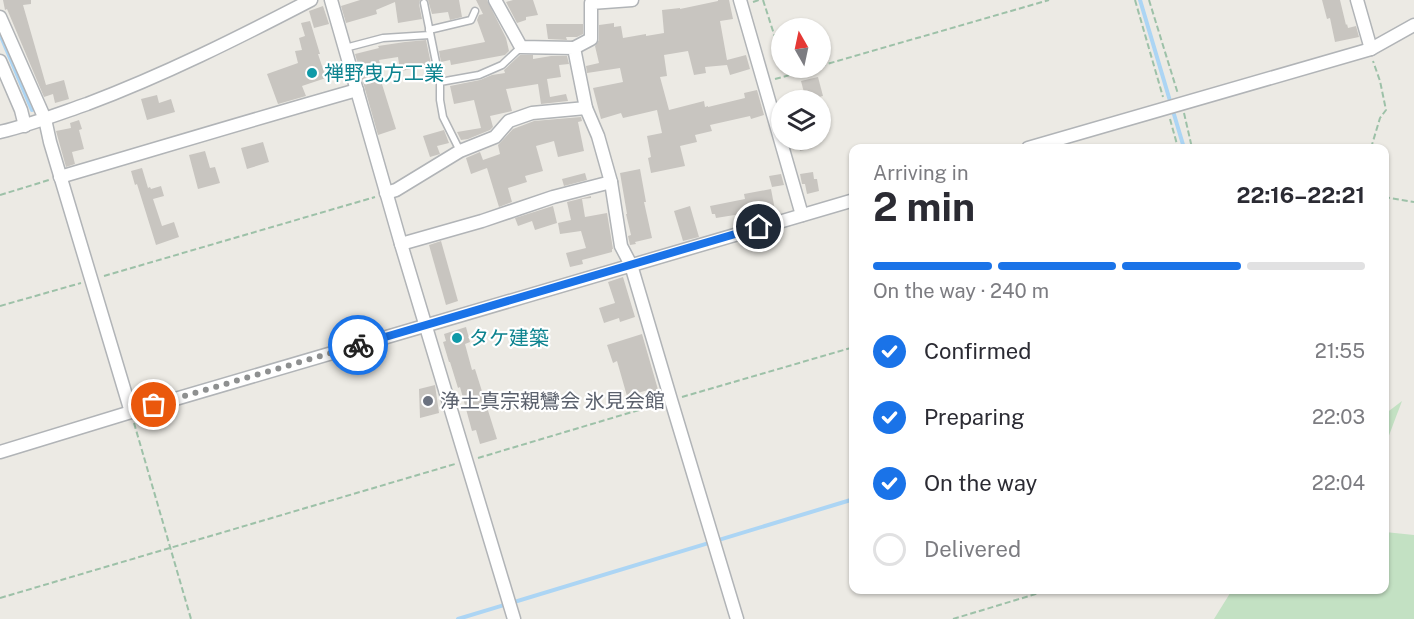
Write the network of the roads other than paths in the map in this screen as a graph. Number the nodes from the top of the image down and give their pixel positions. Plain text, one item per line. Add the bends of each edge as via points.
1 (311, 0) edge
2 (331, 0) edge
3 (495, 0) edge
4 (632, 0) edge
5 (740, 0) edge
6 (1357, 0) edge
7 (591, 1) edge
8 (424, 3) dead end
9 (476, 11) dead end
10 (0, 17) edge
11 (1414, 25) edge
12 (430, 33) junction
13 (521, 47) junction
14 (345, 48) junction
15 (574, 48) junction
16 (1371, 49) junction
17 (0, 61) edge
18 (440, 82) junction
19 (357, 90) junction
20 (586, 108) junction
21 (45, 119) junction
22 (25, 126) junction
23 (0, 132) edge
24 (1042, 144) edge
25 (460, 151) junction
26 (60, 177) junction
27 (611, 182) junction
28 (386, 193) junction
29 (849, 201) edge
30 (802, 215) junction
31 (401, 244) junction
32 (632, 265) junction
33 (426, 326) junction
34 (131, 412) junction
35 (0, 452) edge
36 (510, 609) edge
37 (737, 619) edge

1 - 21 street via 142,82
2 - 14 street
3 - 13 street
4 - 7 street
5 - 30 street
6 - 16 street
7 - 15 street via 591,39
8 - 12 lane
9 - 12 lane via 471,20
10 - 21 street
11 - 16 street
12 - 14 lane via 369,40
12 - 18 lane
13 - 15 street
13 - 18 lane via 502,65 479,75
14 - 19 street
15 - 20 street
16 - 24 street
17 - 22 street
18 - 25 lane via 443,117
19 - 26 street
19 - 28 street
20 - 25 street via 532,113 509,121 495,137
20 - 27 street
21 - 22 street
21 - 26 street
22 - 23 street
25 - 28 street
26 - 34 street
27 - 31 street
27 - 32 street via 621,246
28 - 31 street
29 - 30 street
30 - 32 street
31 - 33 street
32 - 33 street
32 - 37 street
33 - 34 street
33 - 36 street
34 - 35 street

